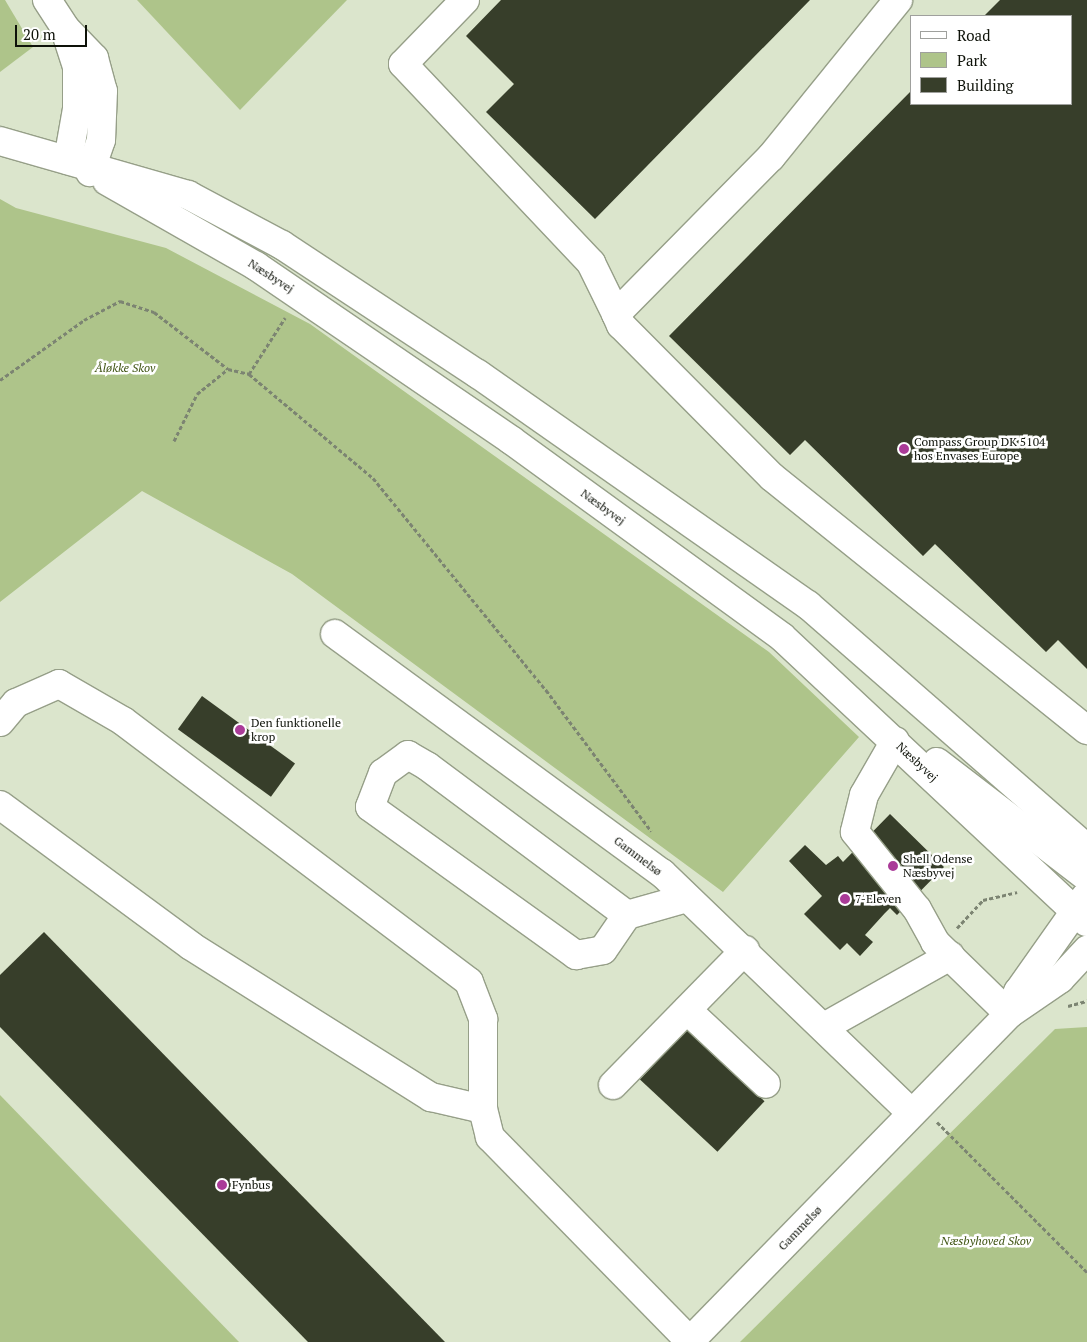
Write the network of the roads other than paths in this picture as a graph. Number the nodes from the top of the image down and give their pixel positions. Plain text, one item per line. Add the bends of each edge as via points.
1 (47, 0) edge
2 (465, 0) edge
3 (898, 0) edge
4 (0, 140) edge
5 (84, 166) junction
6 (616, 314) junction
7 (335, 634) dead end
8 (0, 722) edge
9 (1087, 730) edge
10 (895, 741) junction
11 (0, 805) edge
12 (1087, 848) edge
13 (1087, 877) edge
14 (687, 898) junction
15 (1084, 910) edge
16 (627, 915) junction
17 (744, 950) junction
18 (1087, 950) edge
19 (944, 951) junction
20 (687, 1010) junction
21 (1009, 1014) junction
22 (824, 1027) junction
23 (766, 1084) dead end
24 (614, 1085) dead end
25 (483, 1109) junction
26 (911, 1113) junction
27 (689, 1342) edge

1 - 5 street via 65,28 77,67
2 - 6 street via 402,64 591,264
3 - 6 street via 771,157
4 - 5 street, Næsbyvej
5 - 10 street, Næsbyvej via 300,296 511,440 782,637
5 - 12 street, Næsbyvej via 188,195 282,245 478,374 808,605
6 - 9 street via 621,326 772,477
7 - 14 street, Gammelsø via 662,873
8 - 25 street via 16,703 59,684 123,721 437,956 469,982 483,1019
10 - 13 street via 949,768
10 - 15 street, Næsbyvej via 1039,876
10 - 19 street via 864,795 856,832 917,909
11 - 25 street via 191,946 423,1092
14 - 16 street
14 - 17 street, Gammelsø
15 - 21 street, Gammelsø via 1018,992
16 - 16 street via 603,950 576,955 370,807 383,773 408,755 427,766
17 - 20 street
17 - 22 street, Gammelsø
18 - 21 street, Gammelsø via 1060,980
19 - 21 street
19 - 22 street
20 - 23 street
20 - 24 street
21 - 26 street, Gammelsø
22 - 26 street, Gammelsø
25 - 27 street via 490,1137
26 - 27 street, Gammelsø

